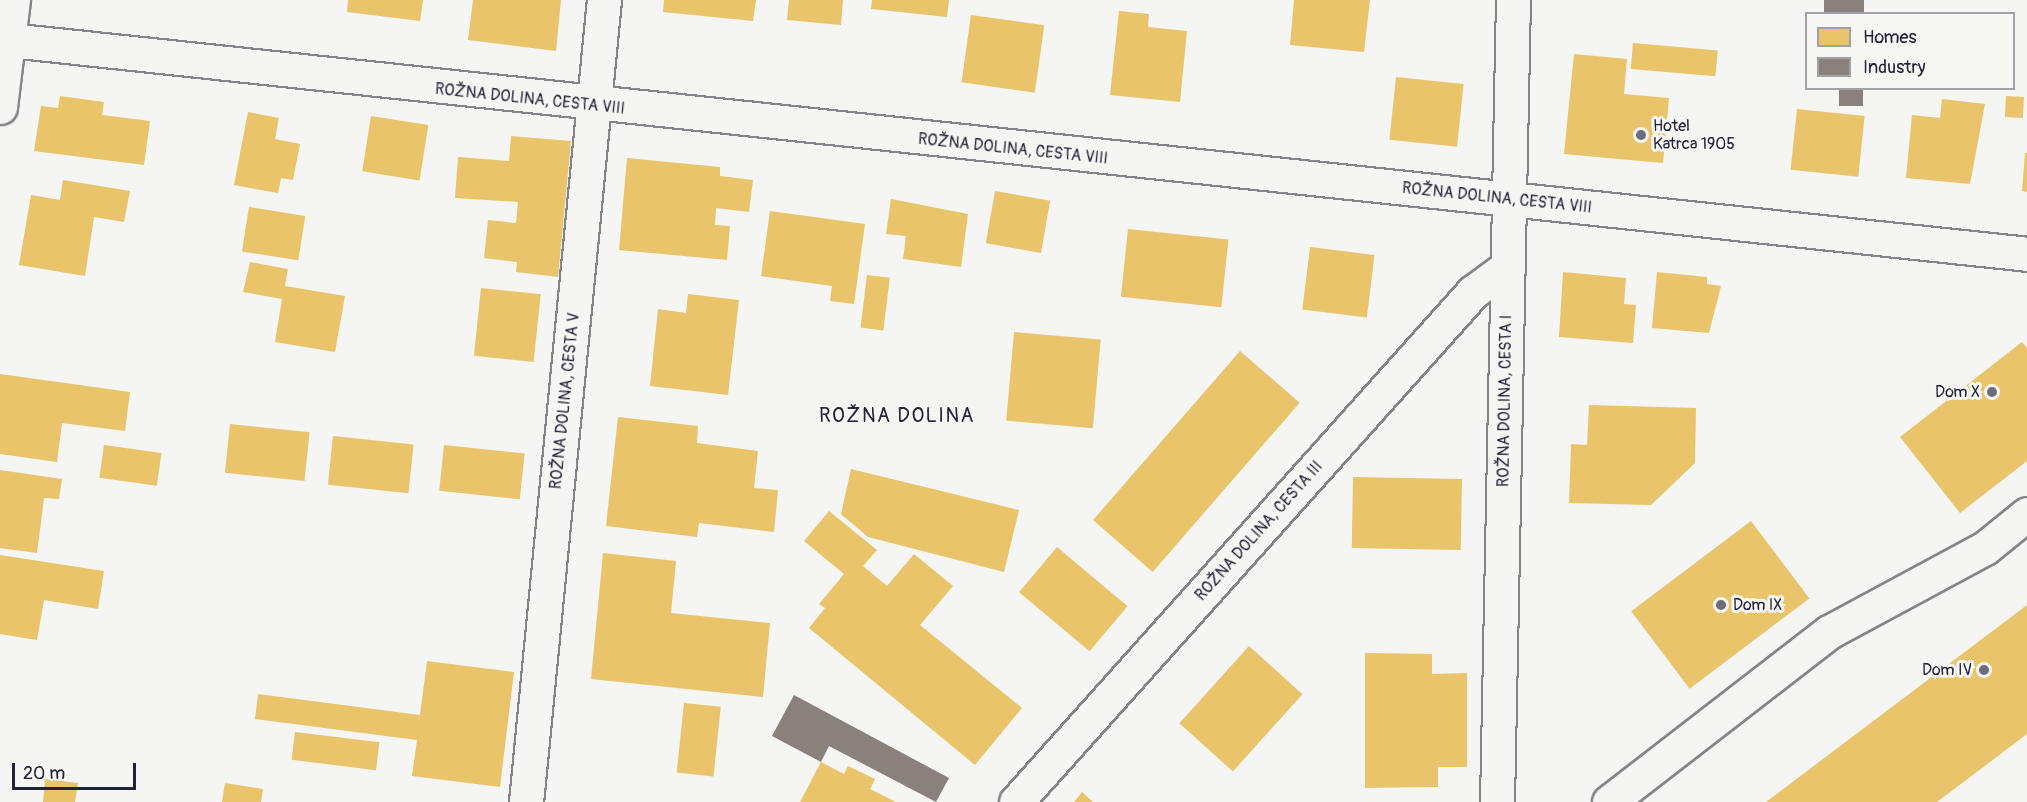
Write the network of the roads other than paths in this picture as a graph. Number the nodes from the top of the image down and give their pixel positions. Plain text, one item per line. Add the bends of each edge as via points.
1 (13, 0) edge
2 (604, 0) edge
3 (1513, 0) edge
4 (4, 40) edge
5 (0, 106) edge
6 (593, 106) junction
7 (1512, 200) junction
8 (2027, 254) edge
9 (1507, 267) junction
10 (2027, 514) edge
11 (526, 802) edge
12 (1016, 802) edge
13 (1497, 802) edge
14 (1609, 802) edge

1 - 4 street
2 - 6 street, ROŽNA DOLINA, CESTA V
3 - 7 street, ROŽNA DOLINA, CESTA I
4 - 5 street
4 - 6 street, ROŽNA DOLINA, CESTA VIII
6 - 7 street, ROŽNA DOLINA, CESTA VIII
6 - 11 street, ROŽNA DOLINA, CESTA V
7 - 8 street, ROŽNA DOLINA, CESTA VIII
7 - 9 street, ROŽNA DOLINA, CESTA I
9 - 12 street, ROŽNA DOLINA, CESTA III via 1473,292
9 - 13 street, ROŽNA DOLINA, CESTA I
10 - 14 street via 1984,548 1829,632

